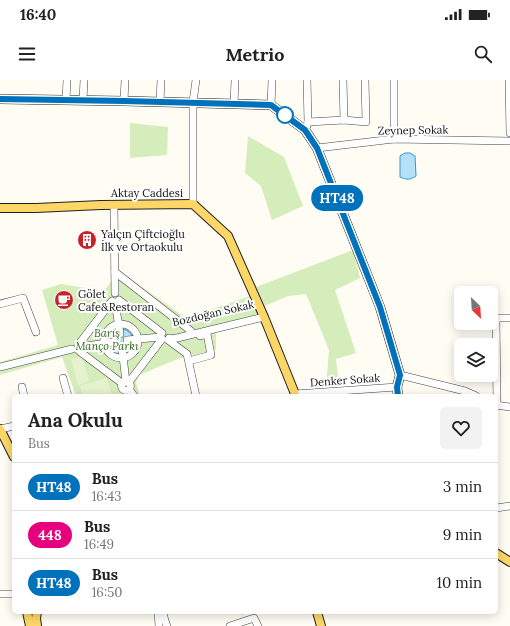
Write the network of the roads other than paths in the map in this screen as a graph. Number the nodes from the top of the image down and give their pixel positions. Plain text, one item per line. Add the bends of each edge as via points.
1 (67, 80) edge
2 (84, 80) edge
3 (125, 80) edge
4 (161, 80) edge
5 (196, 80) edge
6 (235, 80) edge
7 (272, 80) edge
8 (308, 80) edge
9 (343, 80) edge
10 (365, 80) edge
11 (394, 80) edge
12 (509, 80) edge
13 (0, 99) edge
14 (66, 100) junction
15 (83, 100) junction
16 (124, 101) junction
17 (160, 102) junction
18 (193, 102) junction
19 (510, 103) edge
20 (234, 104) junction
21 (271, 105) junction
22 (344, 120) junction
23 (307, 126) junction
24 (510, 133) edge
25 (394, 139) junction
26 (510, 141) edge
27 (317, 148) junction
28 (193, 204) junction
29 (114, 205) junction
30 (0, 208) edge
31 (115, 271) junction
32 (115, 301) junction
33 (0, 304) edge
34 (263, 315) junction
35 (510, 318) edge
36 (118, 325) junction
37 (191, 331) junction
38 (36, 332) dead end
39 (120, 334) dead end
40 (166, 338) junction
41 (137, 339) junction
42 (128, 340) dead end
43 (113, 342) dead end
44 (104, 343) junction
45 (78, 348) junction
46 (122, 348) dead end
47 (123, 358) junction
48 (190, 364) junction
49 (0, 367) edge
50 (400, 375) junction
51 (63, 378) dead end
52 (22, 387) dead end
53 (126, 387) edge
54 (397, 387) junction
55 (24, 394) edge
56 (67, 394) edge
57 (196, 394) edge
58 (295, 394) edge
59 (308, 394) edge
60 (398, 394) edge
61 (465, 394) edge
62 (496, 394) edge
63 (498, 405) edge
64 (510, 407) edge
65 (12, 426) edge
66 (0, 429) edge
67 (12, 453) edge
68 (510, 506) edge
69 (498, 508) edge
70 (498, 554) edge
71 (510, 562) edge
72 (0, 594) edge
73 (12, 594) edge
74 (27, 614) edge
75 (37, 614) edge
76 (158, 614) edge
77 (164, 614) edge
78 (318, 614) edge
79 (30, 626) edge
80 (37, 626) edge
81 (160, 626) edge
82 (167, 626) edge
83 (230, 626) edge
84 (258, 626) edge
85 (321, 626) edge

1 - 14 street
2 - 15 street
3 - 16 street
4 - 17 street
5 - 18 street
6 - 20 street
7 - 21 street
8 - 23 street
9 - 22 street
10 - 22 street via 366,122
11 - 25 street
12 - 19 street
13 - 14 main road
14 - 15 main road
15 - 16 main road
16 - 17 main road
17 - 18 main road
18 - 20 main road
18 - 28 street
19 - 24 street
20 - 21 main road
21 - 23 main road
22 - 23 street
23 - 27 main road
25 - 26 street, Zeynep Sokak
25 - 27 street, Zeynep Sokak
27 - 50 main road via 380,307
28 - 29 main road, Aktay Caddesi
28 - 34 main road, Aktay Caddesi via 228,236
29 - 30 main road, Aktay Caddesi
29 - 31 street
31 - 32 street via 115,293 120,296
31 - 37 street
32 - 36 street
32 - 40 street
32 - 45 street
33 - 38 street via 24,298
34 - 37 street, Bozdoğan Sokak
34 - 40 street via 173,340
34 - 58 main road, Aktay Caddesi
35 - 62 street via 496,318
36 - 39 street
36 - 41 street via 132,329
36 - 44 street via 108,330
37 - 40 street, Bozdoğan Sokak
40 - 41 street
40 - 48 street via 187,354
40 - 48 street via 207,334 211,355
40 - 53 street
41 - 42 street
41 - 47 street via 135,350
43 - 44 street
44 - 45 street
44 - 47 street via 110,354
45 - 49 street
45 - 53 street
46 - 47 street
47 - 53 street
48 - 57 street
50 - 54 main road
50 - 61 street
51 - 56 street
52 - 55 street
54 - 59 street, Denker Sokak
54 - 60 main road
63 - 64 street
65 - 66 street
66 - 67 main road
68 - 69 street
70 - 71 main road
72 - 73 street
74 - 79 main road
75 - 80 main road
76 - 81 street
77 - 82 street
78 - 85 main road
83 - 84 street via 254,618

